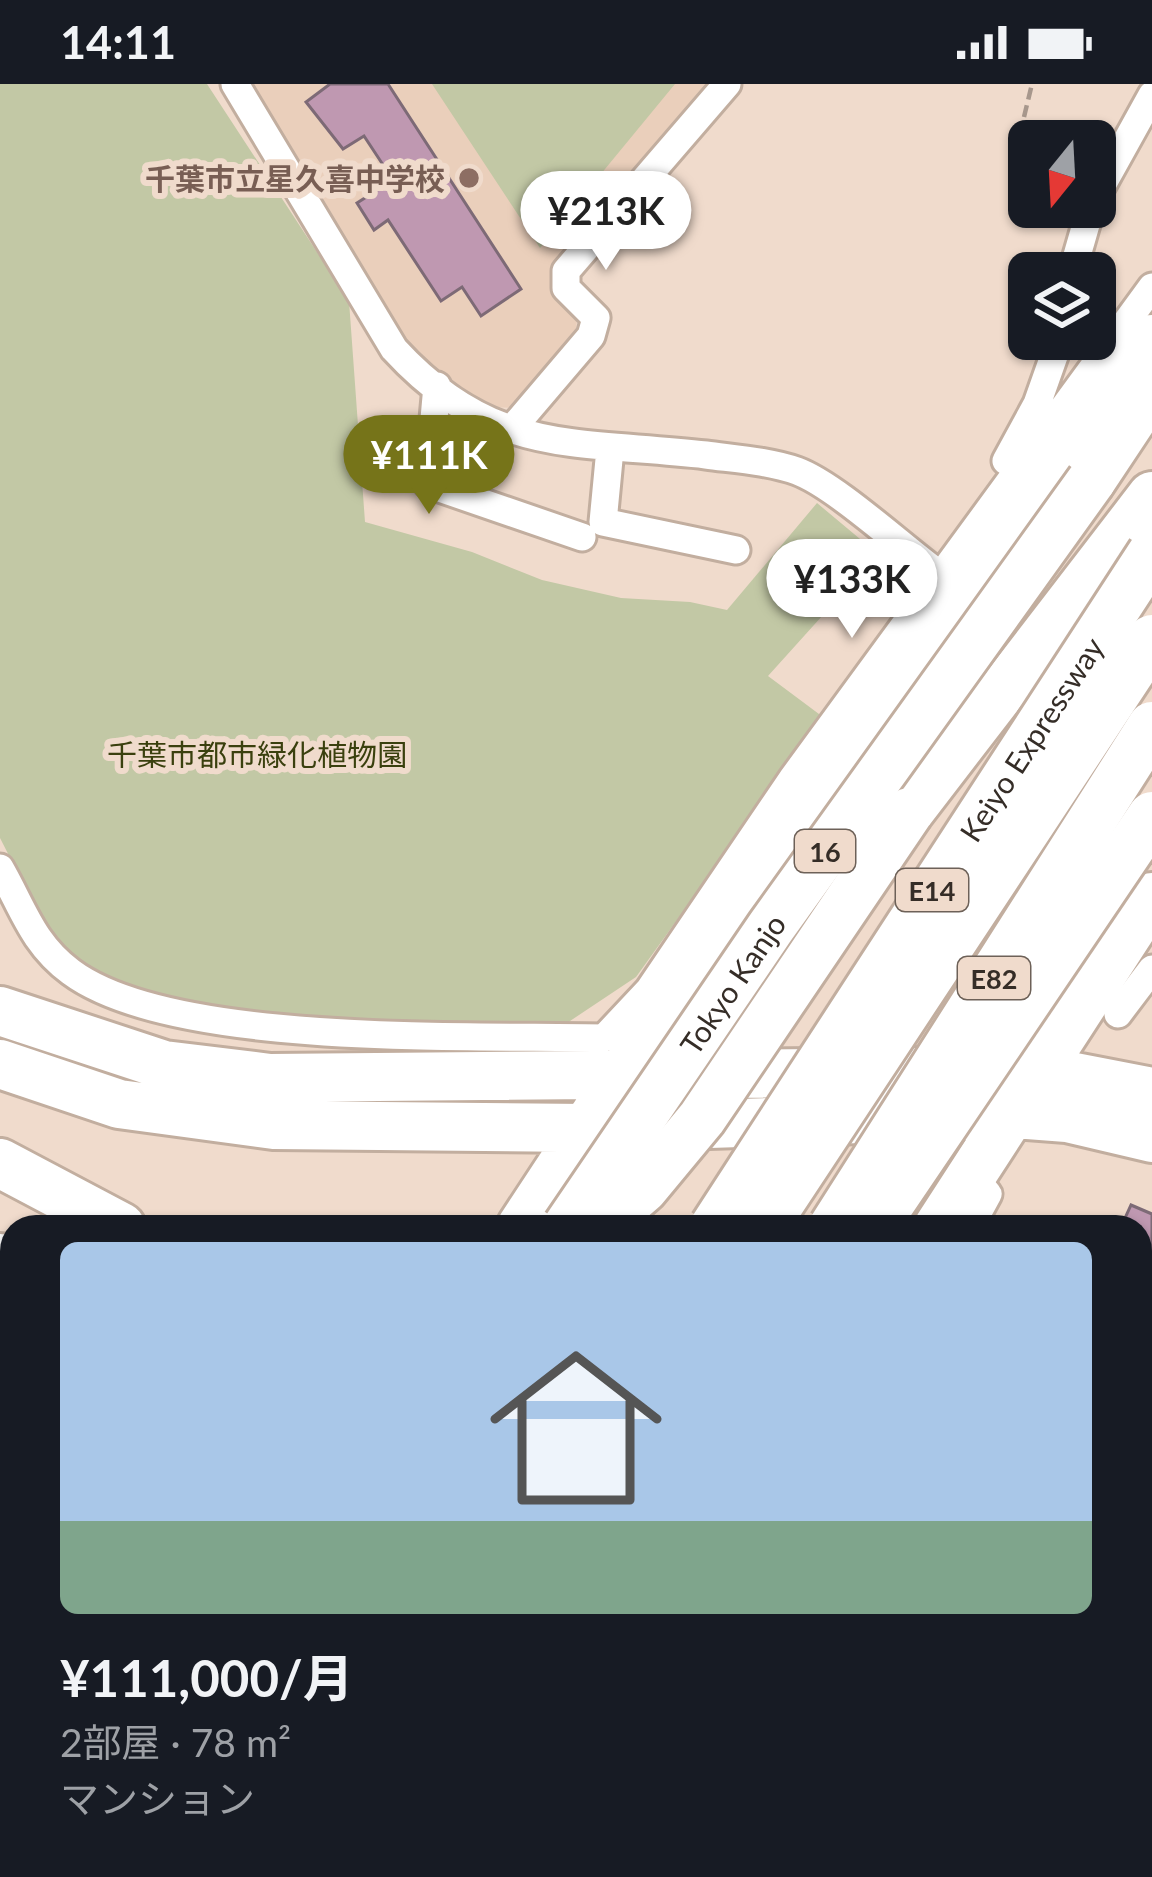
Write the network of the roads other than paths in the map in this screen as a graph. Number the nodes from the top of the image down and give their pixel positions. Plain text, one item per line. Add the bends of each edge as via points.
1 (235, 84) edge
2 (727, 84) edge
3 (1152, 95) edge
4 (1116, 160) edge
5 (1152, 287) edge
6 (1152, 339) edge
7 (1053, 360) edge
8 (437, 386) junction
9 (1152, 389) edge
10 (511, 430) junction
11 (610, 449) junction
12 (1010, 478) junction
13 (1152, 496) edge
14 (582, 537) dead end
15 (736, 550) dead end
16 (1152, 553) edge
17 (939, 574) junction
18 (1152, 639) edge
19 (1152, 726) edge
20 (1152, 816) edge
21 (0, 868) edge
22 (1152, 896) edge
23 (1152, 969) edge
24 (0, 1011) edge
25 (1118, 1014) dead end
26 (612, 1058) junction
27 (0, 1064) edge
28 (1044, 1071) junction
29 (1152, 1091) edge
30 (1016, 1114) junction
31 (585, 1128) junction
32 (1152, 1138) edge
33 (0, 1163) edge
34 (974, 1177) junction
35 (98, 1215) edge
36 (529, 1215) edge
37 (575, 1215) edge
38 (613, 1215) edge
39 (722, 1215) edge
40 (772, 1215) edge
41 (841, 1215) edge
42 (882, 1215) edge
43 (947, 1215) edge
44 (977, 1215) edge

1 - 8 street via 394,349
2 - 10 street via 566,271 566,288 596,318 591,336
3 - 4 street
5 - 12 street
6 - 26 highway
7 - 12 street via 1006,461
8 - 10 street
8 - 14 street via 428,484
9 - 37 highway, Tokyo Kanjo / 16, bridge
10 - 11 street
11 - 15 street via 603,522
11 - 17 street via 754,460 801,472
12 - 17 street
13 - 38 highway, bridge via 909,812 702,1118
16 - 39 highway, Keiyo Expressway / E14, bridge
17 - 26 street via 649,990
18 - 40 highway, Keiyo Expressway / E14, bridge
19 - 41 highway, E82, bridge
20 - 42 highway, bridge
21 - 26 street via 38,943 130,1003 222,1020
22 - 28 highway
23 - 25 street
24 - 26 highway via 114,1052 215,1073
26 - 28 highway
26 - 31 highway
27 - 31 highway via 119,1104 237,1121
28 - 29 highway
28 - 30 highway
30 - 31 highway
30 - 32 highway
30 - 34 highway
31 - 36 highway
33 - 35 highway
34 - 43 highway
34 - 44 street via 988,1194

